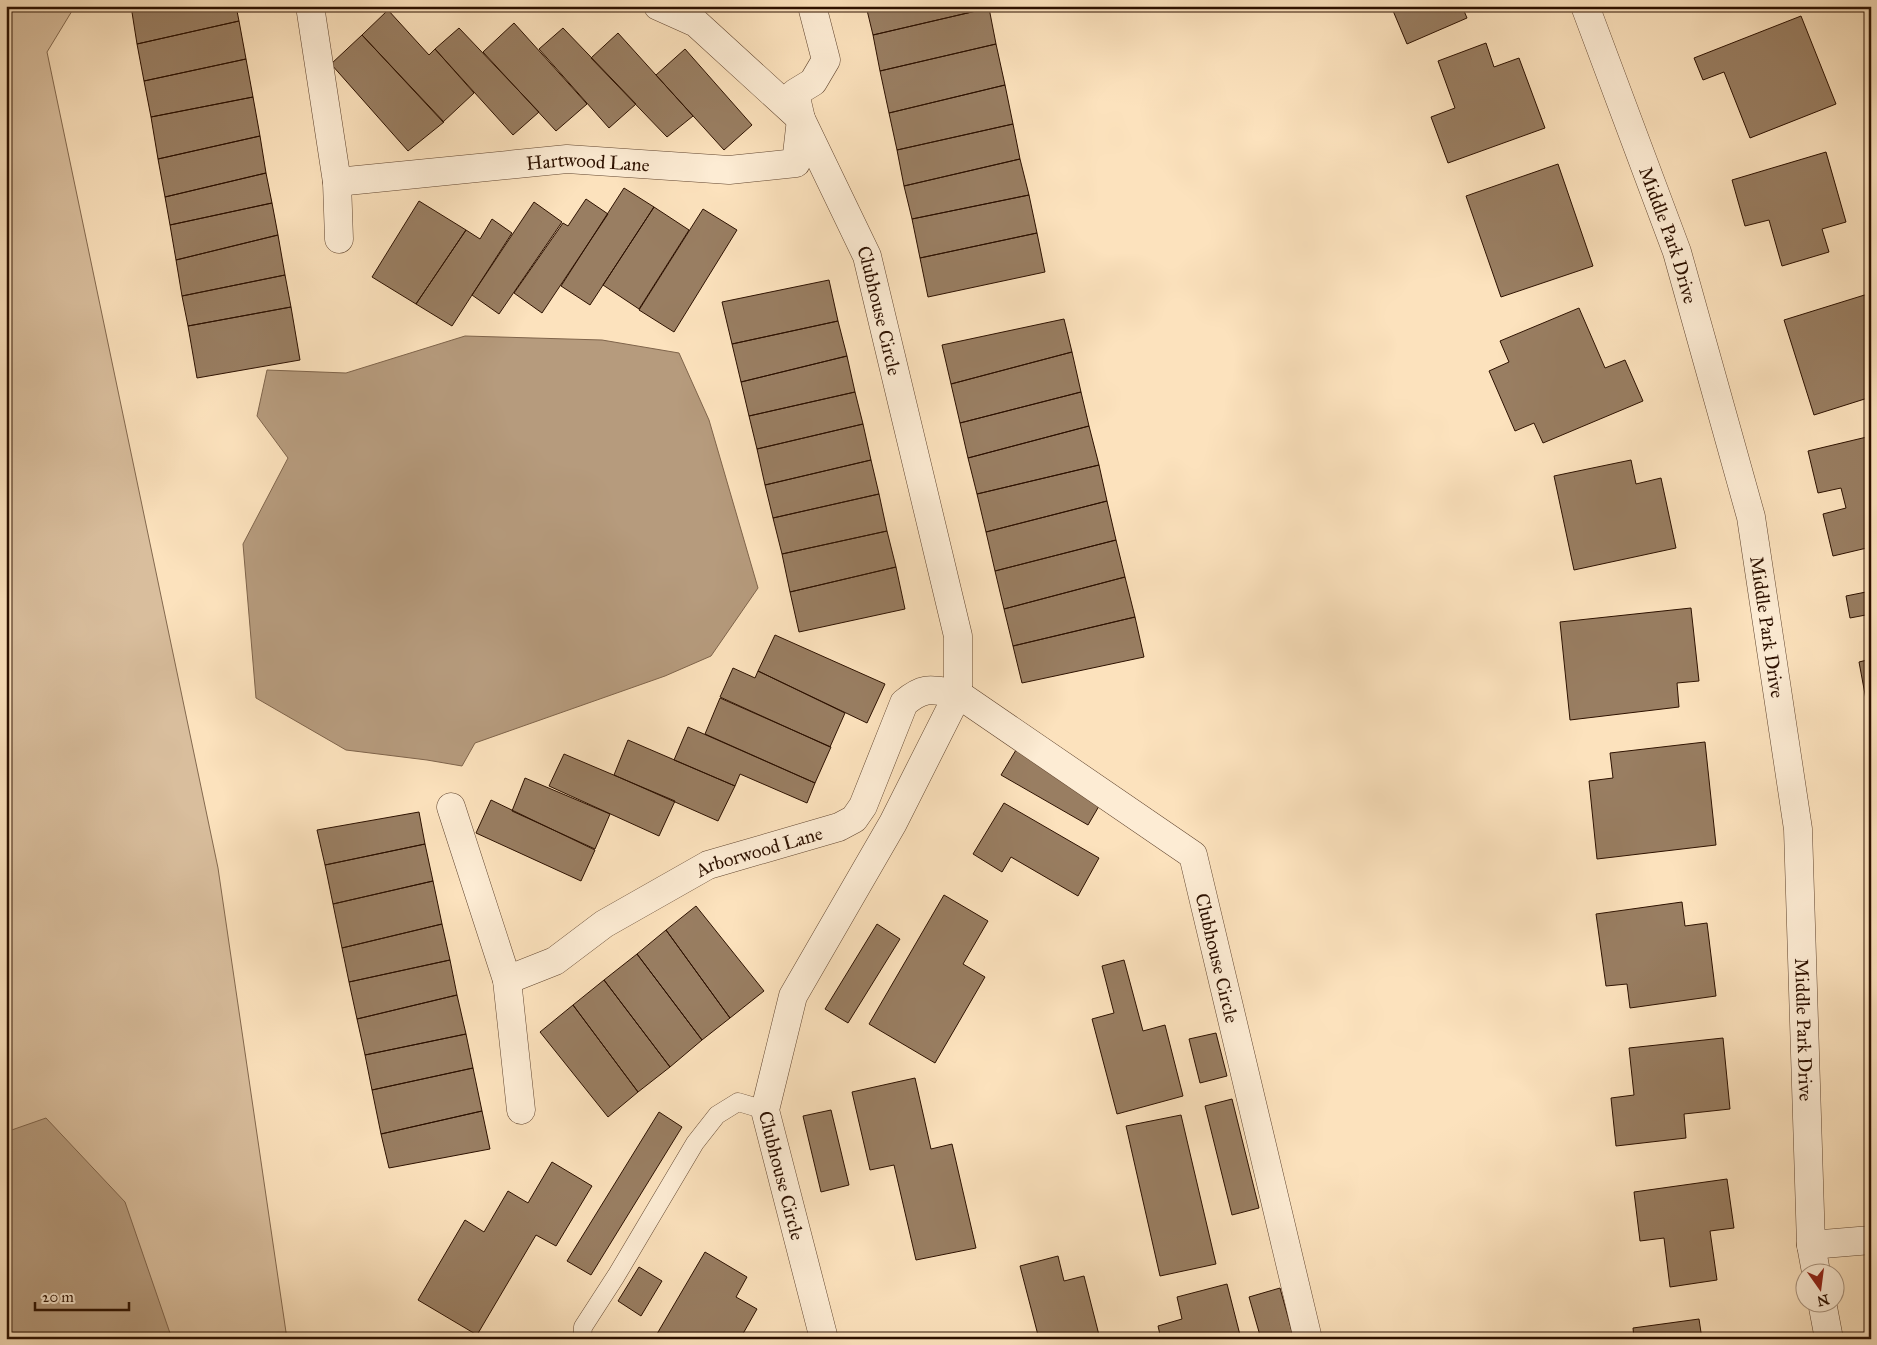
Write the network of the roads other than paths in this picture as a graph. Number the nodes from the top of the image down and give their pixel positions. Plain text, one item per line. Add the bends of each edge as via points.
1 (310, 6) edge
2 (658, 6) edge
3 (812, 6) edge
4 (1585, 6) edge
5 (801, 119) junction
6 (337, 182) junction
7 (339, 238) dead end
8 (958, 694) junction
9 (451, 808) dead end
10 (507, 980) junction
11 (521, 1110) dead end
12 (765, 1110) junction
13 (1871, 1240) edge
14 (1811, 1245) junction
15 (1814, 1262) edge
16 (1824, 1312) edge
17 (582, 1339) edge
18 (824, 1339) edge
19 (1308, 1339) edge
20 (1829, 1339) edge

1 - 6 street
2 - 5 street, Clubhouse Circle via 696,24
3 - 5 street via 826,60 813,82 795,93
4 - 14 street, Middle Park Drive via 1677,252 1751,517 1798,829
5 - 6 street, Hartwood Lane via 796,163 729,170 567,159
5 - 8 street, Clubhouse Circle via 867,256 958,636
6 - 7 street
8 - 10 street, Arborwood Lane via 928,689 914,694 904,703 863,806 854,819 838,827 708,865 604,924 556,961
8 - 12 street, Clubhouse Circle via 893,823 793,996
8 - 19 street, Clubhouse Circle via 1193,855
9 - 10 street
10 - 11 street
12 - 17 lane via 738,1102 717,1115 695,1143 583,1327
12 - 18 street, Clubhouse Circle
13 - 14 street
14 - 15 street, Middle Park Drive
16 - 20 street

